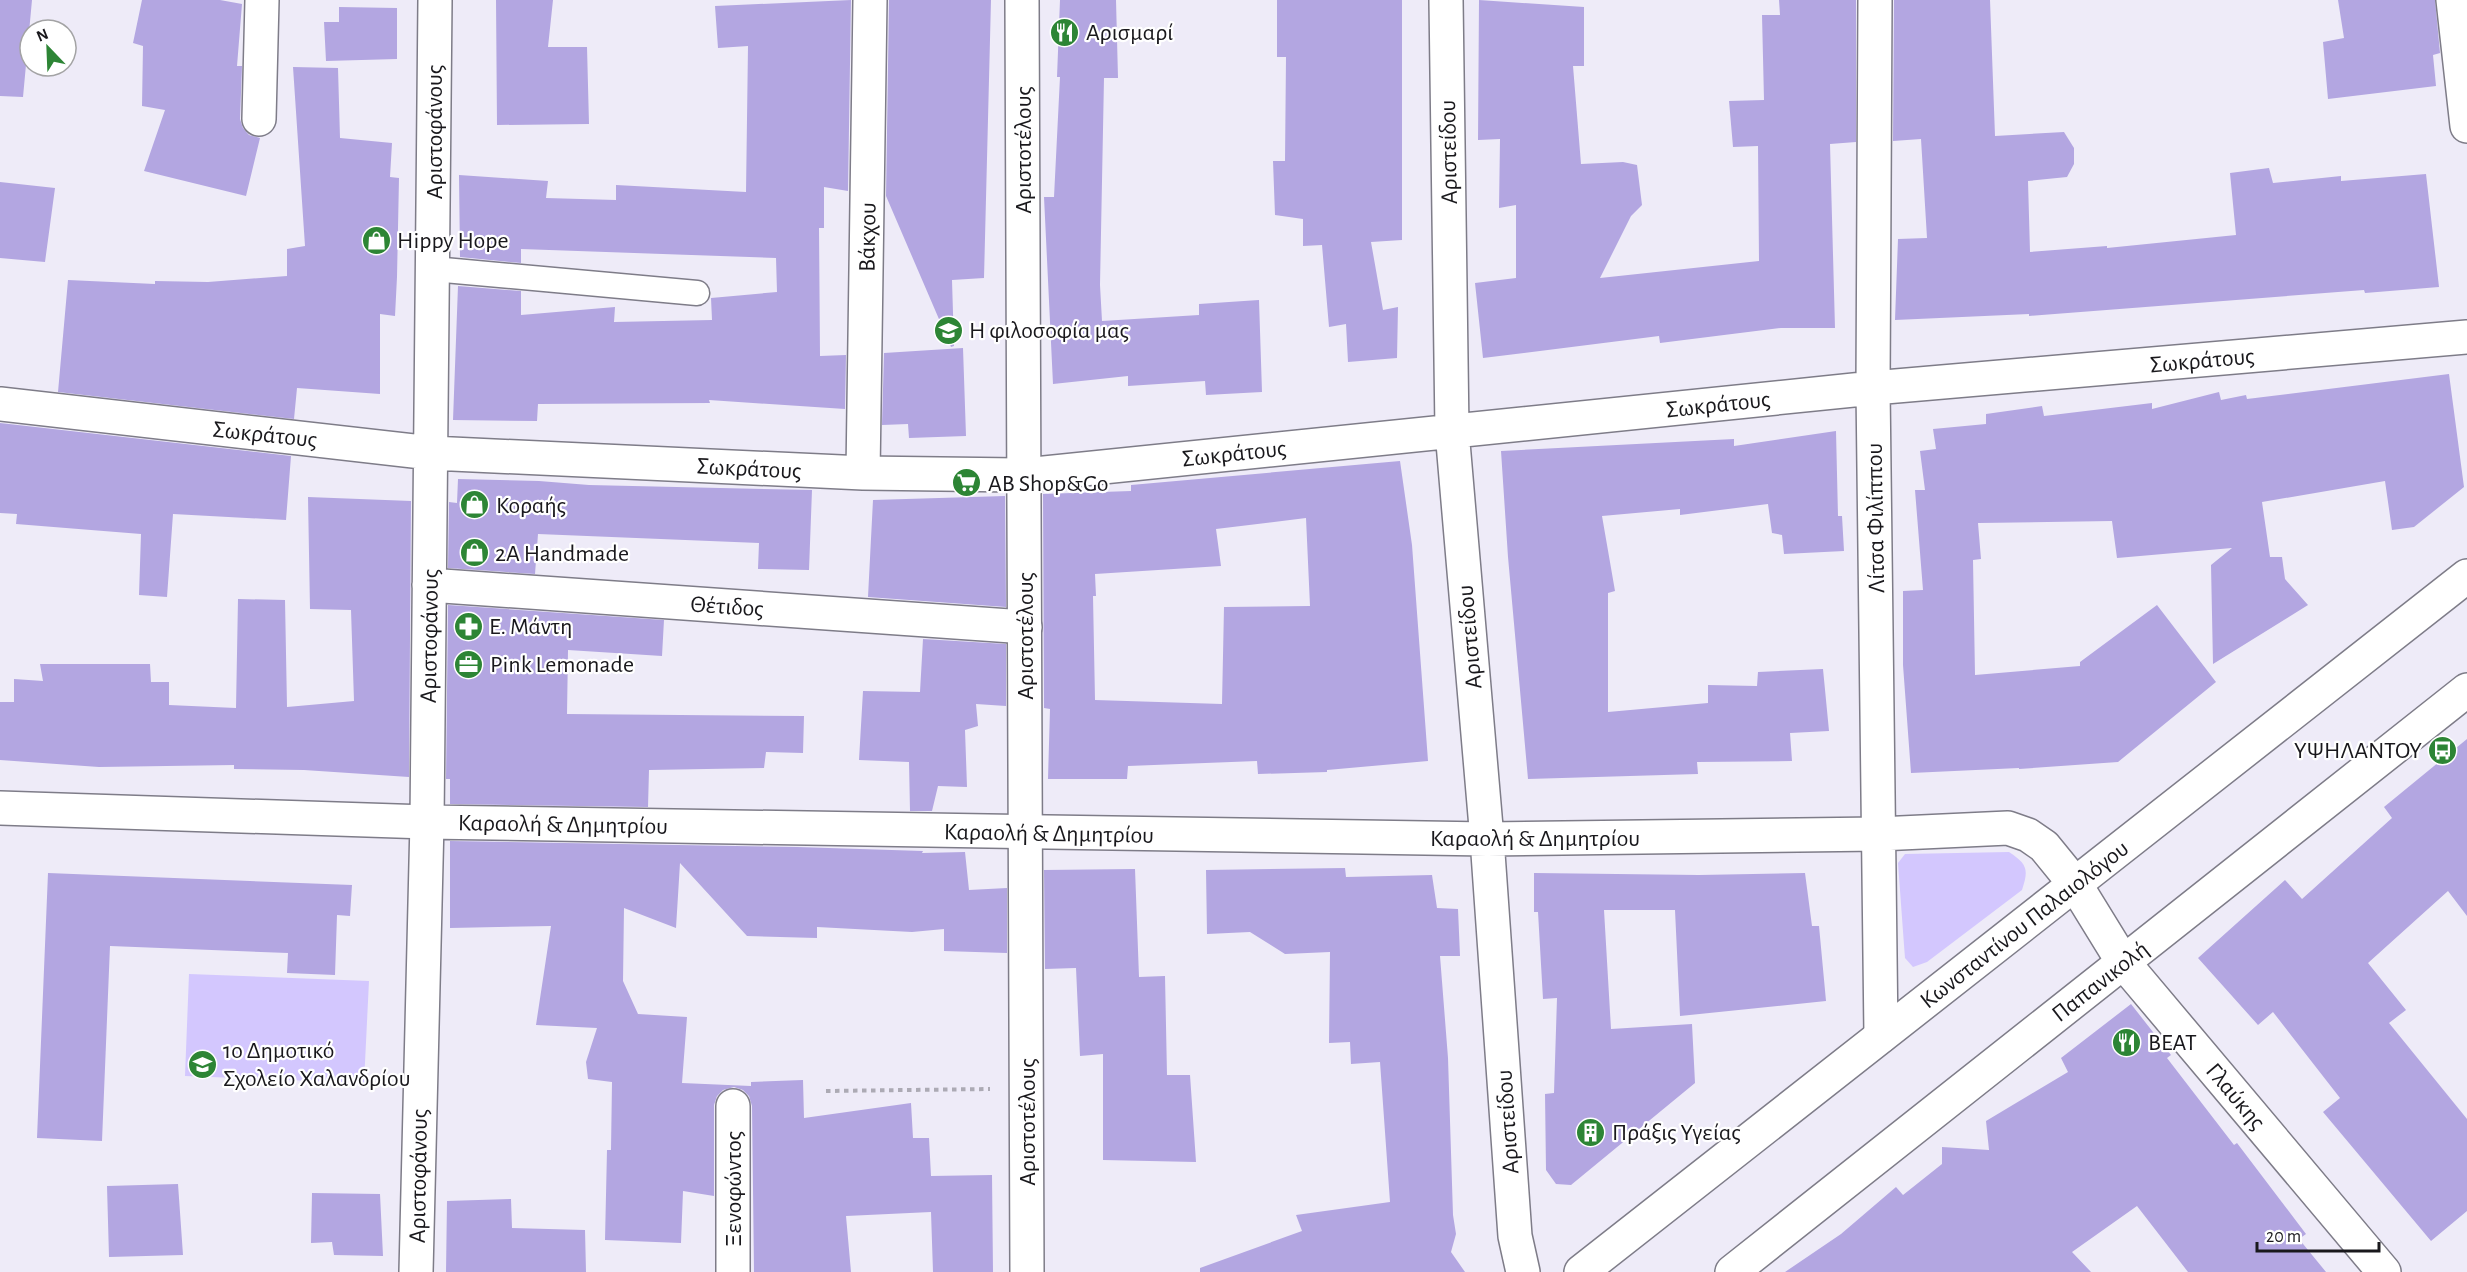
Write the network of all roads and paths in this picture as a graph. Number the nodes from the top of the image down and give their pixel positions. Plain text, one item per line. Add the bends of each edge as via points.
1 (262, 0) edge
2 (435, 0) edge
3 (870, 0) edge
4 (1022, 0) edge
5 (1446, 0) edge
6 (1875, 0) edge
7 (2453, 0) edge
8 (259, 119) dead end
9 (2467, 126) edge
10 (433, 269) junction
11 (697, 293) dead end
12 (2467, 337) edge
13 (1873, 388) junction
14 (0, 404) edge
15 (1452, 431) junction
16 (431, 453) junction
17 (863, 474) junction
18 (1025, 475) junction
19 (2467, 576) edge
20 (429, 585) junction
21 (1025, 627) junction
22 (2467, 690) edge
23 (0, 808) edge
24 (427, 822) junction
25 (1026, 833) junction
26 (1879, 834) junction
27 (1487, 839) junction
28 (2075, 884) junction
29 (2123, 962) junction
30 (1881, 1036) junction
31 (1027, 1089) junction
32 (826, 1090) dead end
33 (734, 1106) dead end
34 (416, 1272) edge
35 (733, 1272) edge
36 (1027, 1272) edge
37 (1523, 1272) edge
38 (1581, 1272) edge
39 (1732, 1272) edge
40 (2384, 1272) edge

1 - 8 street
2 - 10 street, Αριστοφάνους
3 - 17 street, Βάκχου
4 - 18 street, Αριστοτέλους
5 - 15 street, Αριστείδου
6 - 13 street, Λίτσα Φιλίππου
7 - 9 street
10 - 11 lane
10 - 16 street, Αριστοφάνους
12 - 13 street, Σωκράτους
13 - 15 street, Σωκράτους
13 - 26 street, Λίτσα Φιλίππου
14 - 16 street, Σωκράτους
15 - 18 street, Σωκράτους
15 - 27 street, Αριστείδου
16 - 17 street, Σωκράτους
16 - 20 street, Αριστοφάνους
17 - 18 street, Σωκράτους
18 - 21 street, Αριστοτέλους
19 - 28 street, Κωνσταντίνου Παλαιολόγου
20 - 21 street, Θέτιδος
20 - 24 street, Αριστοφάνους
21 - 25 street, Αριστοτέλους
22 - 29 street, Παπανικολή
23 - 24 street, Καραολή & Δημητρίου
24 - 25 street, Καραολή & Δημητρίου
24 - 34 street, Αριστοφάνους
25 - 27 street, Καραολή & Δημητρίου
25 - 31 street, Αριστοτέλους
26 - 27 street, Καραολή & Δημητρίου
26 - 28 street, Καραολή & Δημητρίου via 2008,828 2044,846
26 - 30 street, Λίτσα Φιλίππου
27 - 37 street, Αριστείδου via 1515,1236
28 - 29 street, Γλαύκης
28 - 30 street, Κωνσταντίνου Παλαιολόγου
29 - 39 street, Παπανικολή
29 - 40 street, Γλαύκης
30 - 38 street, Κωνσταντίνου Παλαιολόγου
31 - 32 path
31 - 36 street, Αριστοτέλους
33 - 35 street, Ξενοφώντος

